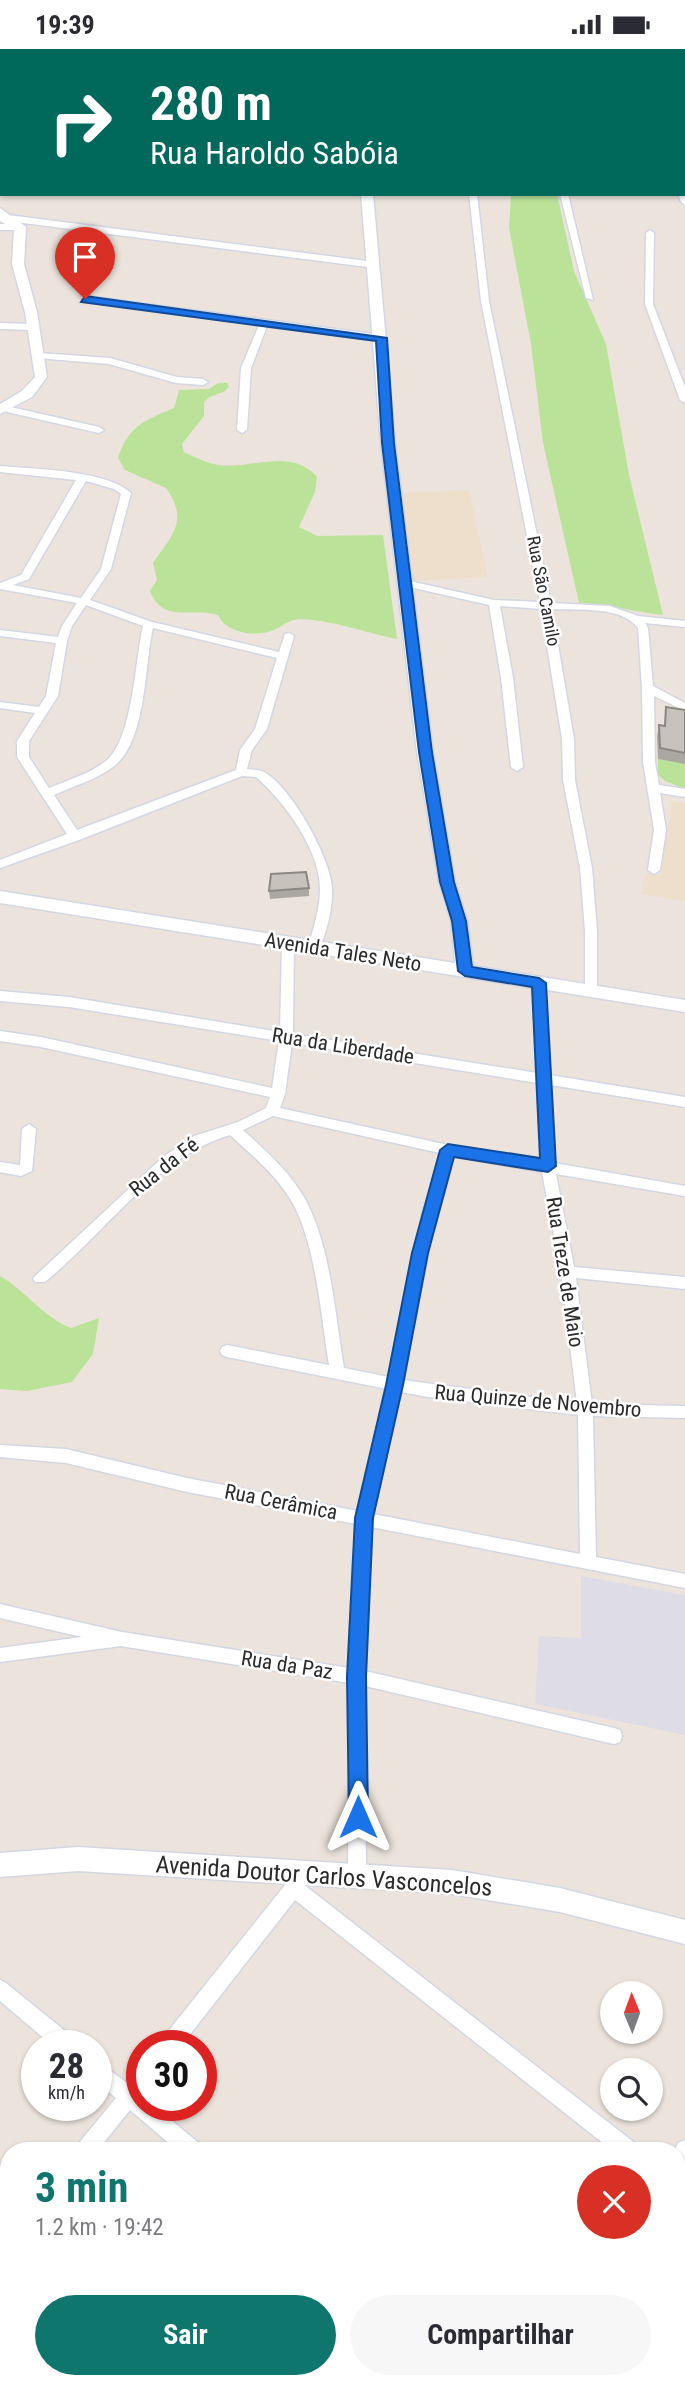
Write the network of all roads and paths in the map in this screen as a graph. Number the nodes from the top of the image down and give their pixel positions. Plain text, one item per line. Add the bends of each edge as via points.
1 (368, 196) edge
2 (473, 196) edge
3 (565, 196) edge
4 (0, 218) edge
5 (650, 233) dead end
6 (375, 265) junction
7 (590, 297) dead end
8 (85, 299) dead end
9 (263, 325) junction
10 (0, 326) edge
11 (33, 327) junction
12 (382, 338) junction
13 (40, 356) junction
14 (203, 382) dead end
15 (685, 400) edge
16 (3, 409) edge
17 (99, 430) dead end
18 (242, 430) dead end
19 (0, 469) edge
20 (82, 478) junction
21 (405, 583) junction
22 (0, 586) edge
23 (87, 602) junction
24 (494, 603) junction
25 (544, 607) junction
26 (636, 619) junction
27 (149, 624) junction
28 (685, 624) edge
29 (0, 633) edge
30 (289, 636) dead end
31 (61, 641) junction
32 (283, 656) junction
33 (648, 688) junction
34 (0, 705) edge
35 (648, 706) junction
36 (682, 707) edge
37 (42, 711) junction
38 (517, 767) dead end
39 (241, 772) junction
40 (653, 788) junction
41 (685, 793) edge
42 (47, 794) junction
43 (75, 837) junction
44 (0, 865) edge
45 (654, 870) dead end
46 (0, 897) edge
47 (288, 943) junction
48 (314, 948) junction
49 (465, 971) junction
50 (539, 983) junction
51 (591, 991) junction
52 (0, 996) edge
53 (685, 1006) edge
54 (0, 1036) edge
55 (286, 1038) junction
56 (545, 1077) junction
57 (278, 1094) junction
58 (685, 1102) edge
59 (272, 1111) junction
60 (29, 1129) dead end
61 (233, 1129) junction
62 (448, 1150) junction
63 (548, 1166) junction
64 (0, 1167) edge
65 (685, 1191) edge
66 (568, 1272) junction
67 (40, 1278) dead end
68 (685, 1283) edge
69 (227, 1351) dead end
70 (337, 1371) junction
71 (395, 1385) junction
72 (585, 1410) junction
73 (685, 1412) edge
74 (0, 1451) edge
75 (364, 1518) junction
76 (588, 1561) junction
77 (685, 1581) edge
78 (0, 1611) edge
79 (122, 1639) junction
80 (0, 1655) edge
81 (357, 1677) junction
82 (614, 1736) dead end
83 (0, 1865) edge
84 (357, 1874) junction
85 (294, 1879) junction
86 (685, 1932) edge
87 (0, 1989) edge
88 (49, 2030) edge
89 (181, 2030) edge
90 (112, 2083) edge
91 (126, 2094) edge
92 (126, 2101) edge
93 (157, 2121) edge
94 (92, 2142) edge
95 (182, 2142) edge
96 (618, 2142) edge

1 - 6 street
2 - 25 street, Rua São Camilo via 485,301
3 - 7 street
4 - 6 street
4 - 11 street via 20,227 18,264
5 - 15 street via 649,304
6 - 12 street
8 - 9 street
9 - 12 street
9 - 18 street via 246,369
10 - 11 street
11 - 13 street
12 - 21 street via 388,443
13 - 14 street via 110,361 176,380
13 - 16 street via 41,377 35,386
16 - 17 street
19 - 20 street
20 - 22 street via 25,577
20 - 23 street via 118,486 127,493 106,569
21 - 24 street
21 - 49 street via 425,752
22 - 23 street
23 - 27 street
23 - 31 street via 74,615
24 - 25 street
24 - 38 street
25 - 26 street via 610,609
25 - 51 street, Rua São Camilo via 555,650 569,780 586,868
26 - 28 street
26 - 33 street via 643,628
27 - 32 street
27 - 42 street via 124,750 112,762
29 - 31 street
30 - 32 street
31 - 37 street via 56,681
32 - 39 street via 261,729 246,750
33 - 35 street
33 - 36 street
34 - 37 street
35 - 36 street
35 - 40 street
37 - 42 street via 22,749
39 - 43 street
39 - 48 street via 259,773 281,795 304,828 323,870 325,901
40 - 41 street
40 - 45 street via 660,830
42 - 43 street
43 - 44 street
46 - 47 street, Avenida Tales Neto
47 - 48 street, Avenida Tales Neto
47 - 55 street
48 - 49 street, Avenida Tales Neto
49 - 50 street, Avenida Tales Neto
50 - 51 street, Avenida Tales Neto
50 - 56 street, Rua Treze de Maio
51 - 53 street, Avenida Tales Neto
52 - 55 street, Rua da Liberdade via 69,1002
54 - 57 street
55 - 56 street, Rua da Liberdade
55 - 57 street
56 - 58 street, Rua da Liberdade
56 - 63 street, Rua Treze de Maio
57 - 59 street
59 - 61 street, Rua da Fé
59 - 62 street
60 - 64 street via 27,1167
61 - 67 street, Rua da Fé via 203,1136 147,1175 73,1254
61 - 70 street via 269,1163 300,1203 316,1259
62 - 63 street
62 - 71 street via 420,1253
63 - 65 street
63 - 66 street, Rua Treze de Maio
66 - 68 street
66 - 72 street, Rua Treze de Maio
69 - 70 street, Rua Quinze de Novembro
70 - 71 street, Rua Quinze de Novembro
71 - 72 street, Rua Quinze de Novembro
71 - 75 street
72 - 73 street, Rua Quinze de Novembro
72 - 76 street, Rua Treze de Maio
74 - 75 street, Rua Cerâmica via 66,1456 187,1485
75 - 76 street, Rua Cerâmica
75 - 81 street
76 - 77 street, Rua Cerâmica
78 - 79 street, Rua da Paz
79 - 80 street
79 - 81 street, Rua da Paz
81 - 82 street, Rua da Paz
81 - 84 street
83 - 85 street, Avenida Doutor Carlos Vasconcelos via 78,1859
84 - 85 street, Avenida Doutor Carlos Vasconcelos
84 - 86 street, Avenida Doutor Carlos Vasconcelos via 452,1882 560,1900
85 - 89 street
85 - 96 street
87 - 88 street
90 - 91 street
92 - 94 street
93 - 95 street

